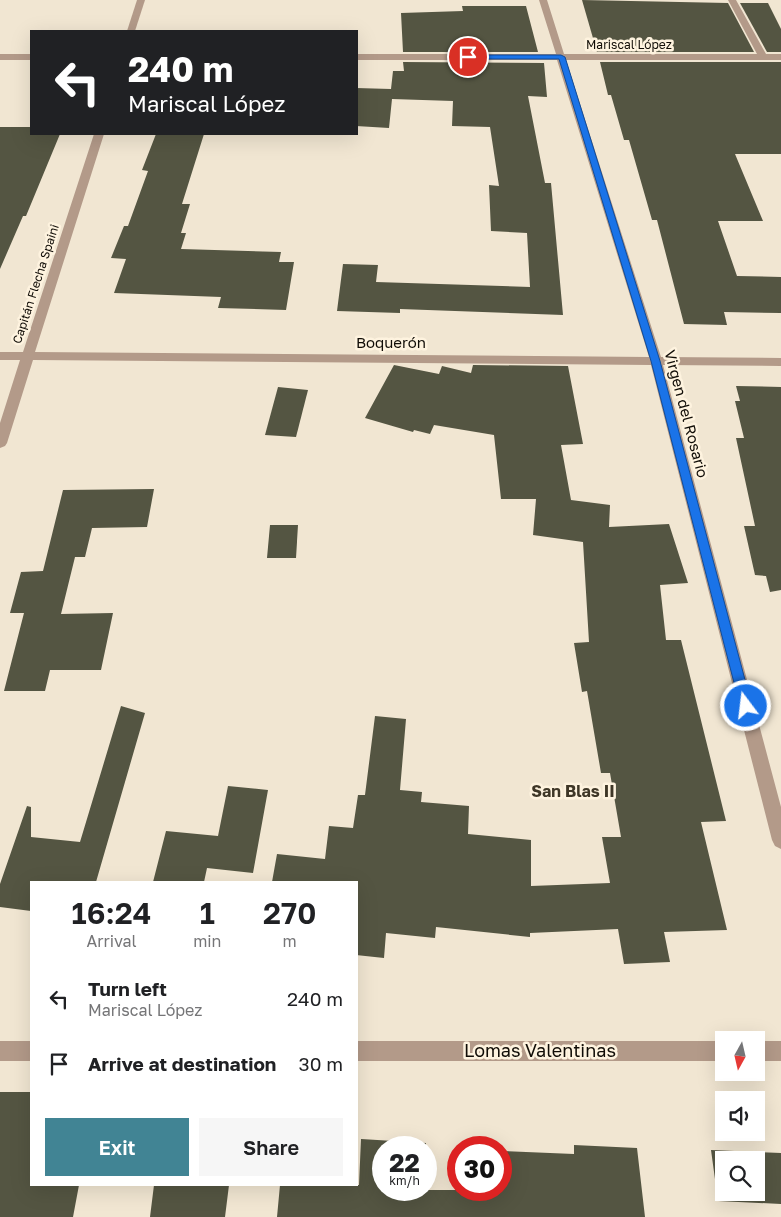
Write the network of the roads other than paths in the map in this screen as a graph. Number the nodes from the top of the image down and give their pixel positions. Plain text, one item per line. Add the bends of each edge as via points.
1 (141, 0) edge
2 (544, 0) edge
3 (732, 0) edge
4 (131, 30) edge
5 (0, 57) edge
6 (30, 57) edge
7 (358, 57) edge
8 (561, 57) junction
9 (763, 57) junction
10 (781, 57) edge
11 (99, 135) edge
12 (0, 356) edge
13 (28, 356) junction
14 (656, 361) junction
15 (781, 362) edge
16 (0, 443) edge
17 (781, 840) edge
18 (0, 1051) edge
19 (30, 1051) edge
20 (358, 1051) edge
21 (715, 1051) edge
22 (765, 1052) edge
23 (781, 1052) edge

1 - 4 street
2 - 8 street, Virgen del Rosario
3 - 9 street
5 - 6 street
7 - 8 street, Mariscal López
8 - 9 street, Mariscal López
8 - 14 street, Virgen del Rosario
9 - 10 street, Mariscal López
11 - 13 street, Capitán Flecha Spaini
12 - 13 street, Boquerón
13 - 14 street, Boquerón
13 - 16 street, Capitán Flecha Spaini
14 - 15 street, Boquerón
14 - 17 street, Virgen del Rosario
18 - 19 street
20 - 21 street, Lomas Valentinas
22 - 23 street

